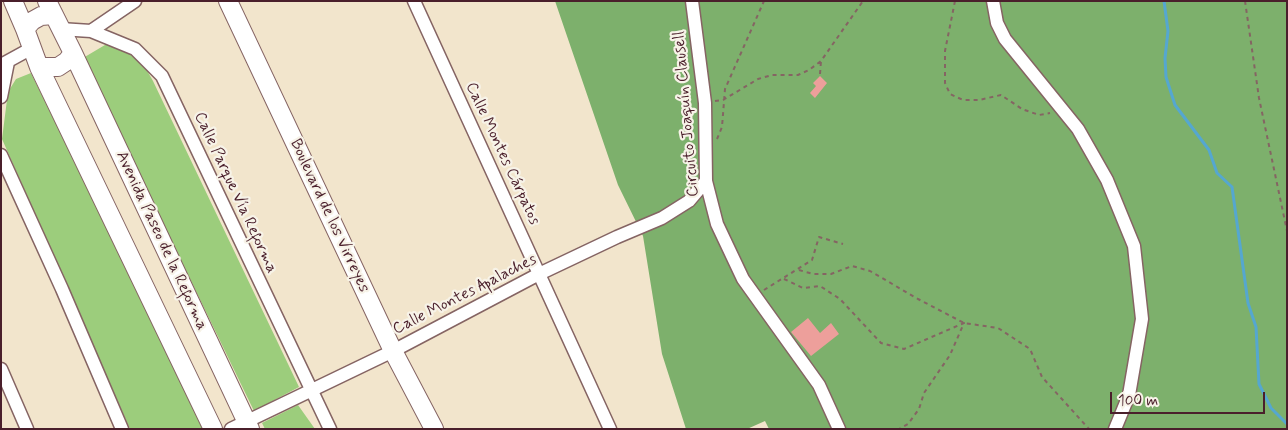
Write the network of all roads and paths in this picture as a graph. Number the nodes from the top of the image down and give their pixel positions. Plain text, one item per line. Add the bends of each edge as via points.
1 (13, 1) edge
2 (135, 1) edge
3 (228, 1) edge
4 (414, 1) edge
5 (692, 1) edge
6 (764, 1) edge
7 (863, 1) edge
8 (955, 1) edge
9 (993, 1) edge
10 (1245, 1) edge
11 (53, 15) edge
12 (25, 29) junction
13 (91, 31) junction
14 (32, 48) junction
15 (73, 53) junction
16 (821, 61) junction
17 (5, 63) edge
18 (40, 67) junction
19 (820, 74) dead end
20 (1, 98) edge
21 (723, 100) junction
22 (705, 103) junction
23 (1064, 111) junction
24 (706, 148) junction
25 (1, 155) edge
26 (706, 180) junction
27 (1287, 231) edge
28 (843, 244) dead end
29 (798, 270) junction
30 (539, 274) junction
31 (784, 279) junction
32 (754, 296) junction
33 (964, 323) junction
34 (393, 351) junction
35 (1, 369) edge
36 (310, 390) junction
37 (243, 426) edge
38 (27, 429) edge
39 (122, 429) edge
40 (213, 429) edge
41 (330, 429) edge
42 (434, 429) edge
43 (610, 429) edge
44 (839, 429) edge
45 (899, 429) edge
46 (1089, 429) edge
47 (1115, 429) edge

1 - 12 main road
2 - 13 street
3 - 34 main road, Boulevard de los Virreyes
4 - 30 street, Calle Montes Cárpatos
5 - 22 street, Circuito Joaquín Clausell
6 - 21 path via 728,79
7 - 16 path
8 - 23 path via 944,52 945,83 950,94 963,100 1001,95 1022,109 1039,115
9 - 23 street via 997,23 1005,39
10 - 27 path via 1259,98
11 - 12 main road via 41,16
11 - 13 street, Calle Parque Vía Reforma
11 - 15 main road, Avenida Paseo de la Reforma
12 - 14 main road, Avenida Paseo de la Reforma
13 - 36 street, Calle Parque Vía Reforma via 135,49 162,76
14 - 17 street
14 - 18 main road, Avenida Paseo de la Reforma
15 - 18 main road via 58,67
15 - 37 main road, Avenida Paseo de la Reforma
16 - 19 path
16 - 21 path via 798,75 772,75 758,79
17 - 20 street
18 - 40 main road, Avenida Paseo de la Reforma
21 - 22 path
21 - 24 path via 722,127 716,142
22 - 24 street, Circuito Joaquín Clausell
23 - 47 street via 1107,180 1134,246 1142,319 1129,395
24 - 26 street, Circuito Joaquín Clausell
25 - 39 street
26 - 30 street, Calle Montes Apalaches via 689,201 662,218
26 - 32 street, Circuito Joaquín Clausell via 725,244
28 - 29 path via 819,237 812,260
29 - 31 path
29 - 33 path via 831,274 852,266 870,271
30 - 34 street, Calle Montes Apalaches
30 - 43 street, Calle Montes Cárpatos
31 - 32 path
31 - 33 path via 804,288 820,286 840,299 881,343 904,349
32 - 44 street, Circuito Joaquín Clausell via 819,385
33 - 45 path via 950,355 924,393 919,408 908,424
33 - 46 path via 998,328 1030,349 1042,377
34 - 36 street, Calle Montes Apalaches
34 - 42 main road, Boulevard de los Virreyes
35 - 38 street
36 - 37 street, Calle Montes Apalaches
36 - 41 street, Calle Parque Vía Reforma

